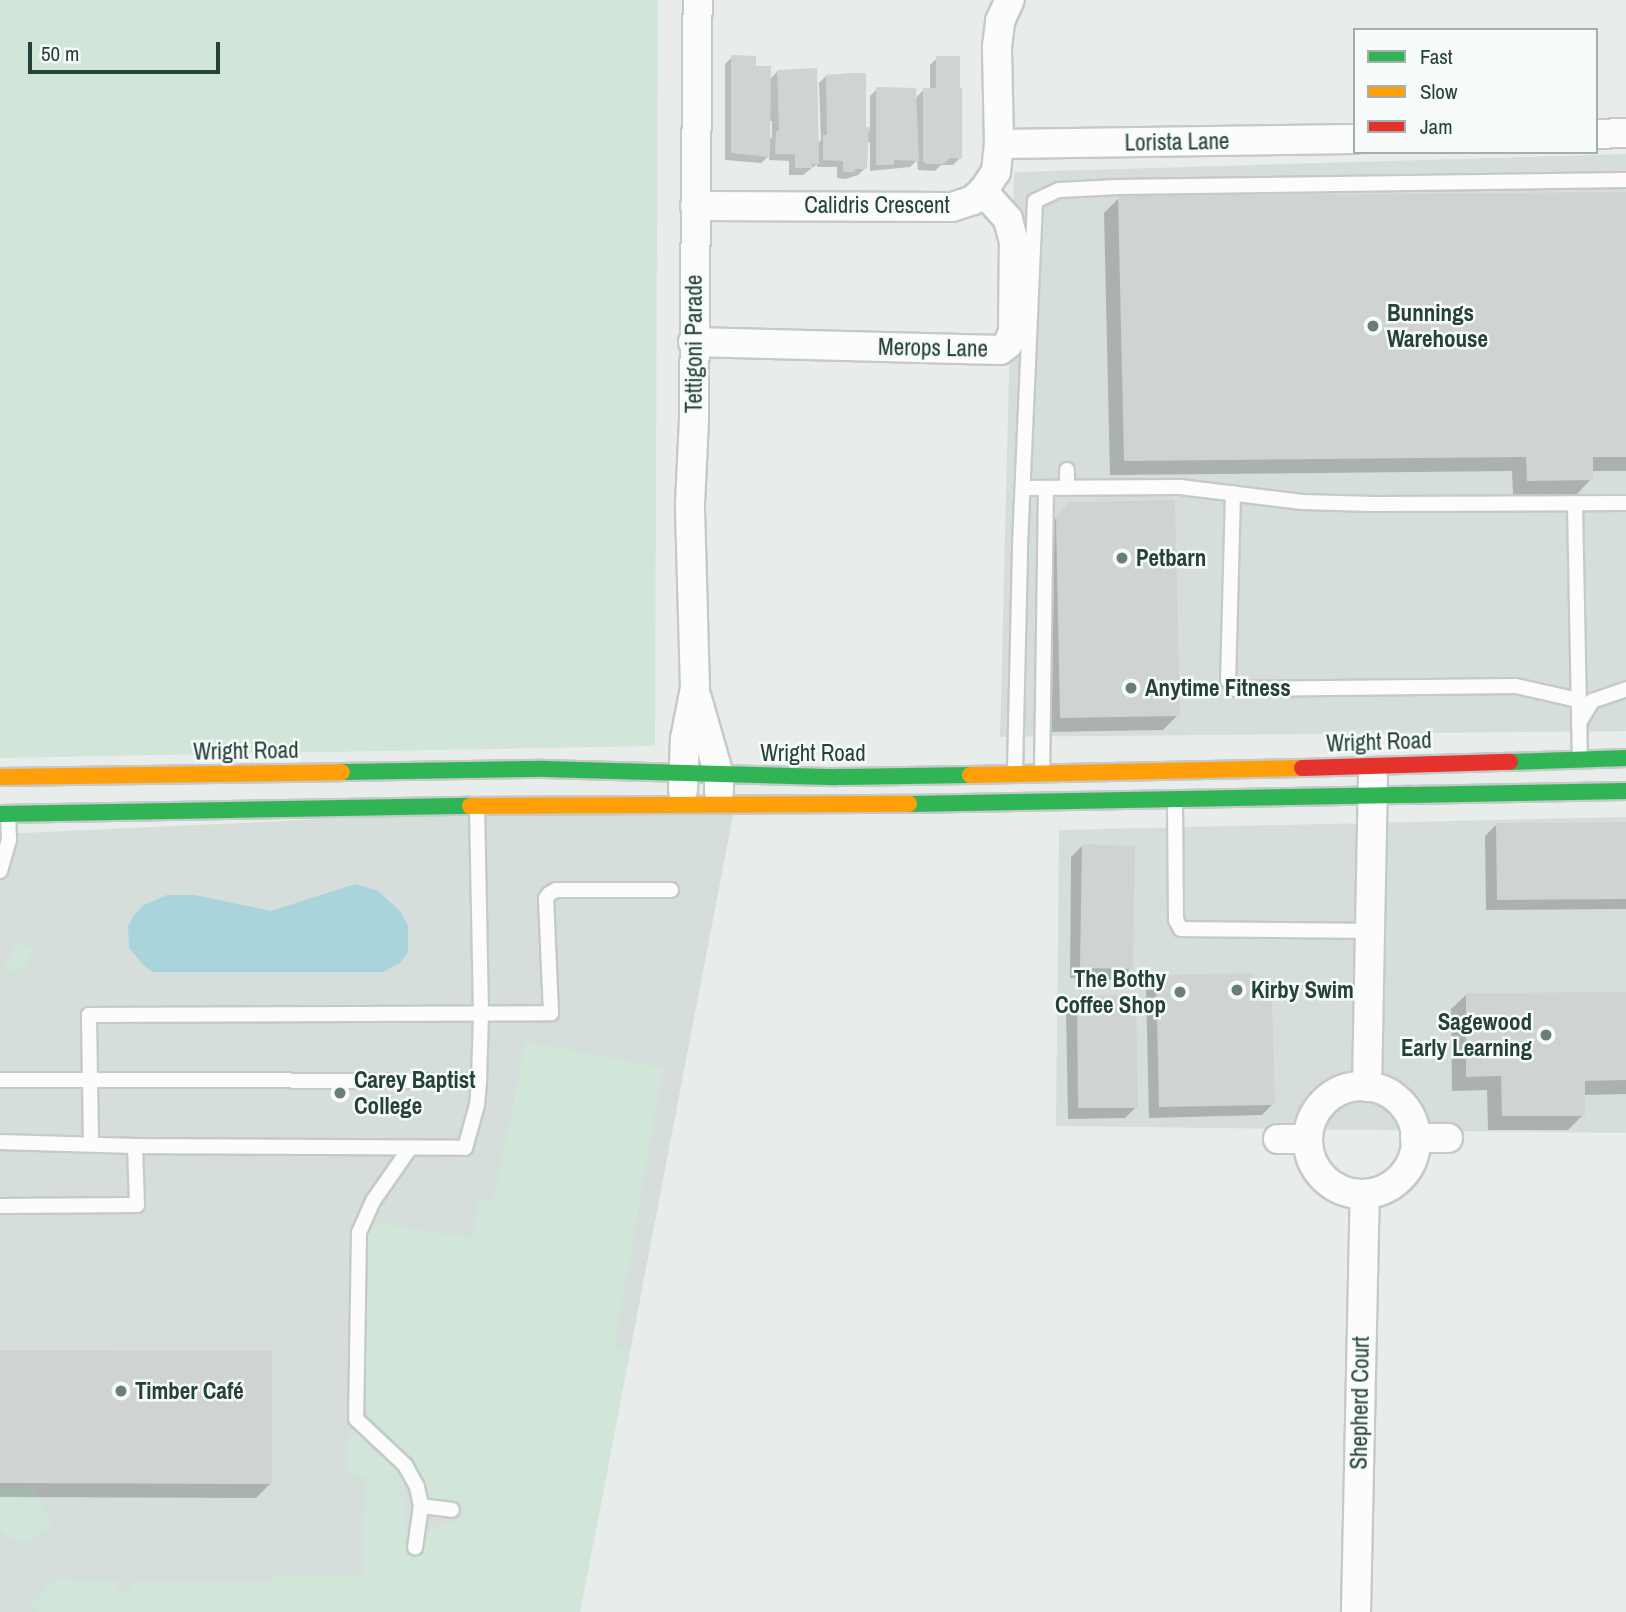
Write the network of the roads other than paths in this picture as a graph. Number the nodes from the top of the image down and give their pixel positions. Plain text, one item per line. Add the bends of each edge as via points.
1 (698, 0) edge
2 (1010, 0) edge
3 (1598, 134) edge
4 (1626, 134) edge
5 (1353, 139) edge
6 (999, 144) junction
7 (1626, 180) edge
8 (983, 191) junction
9 (695, 206) junction
10 (694, 342) junction
11 (1067, 470) dead end
12 (1023, 488) junction
13 (1046, 488) junction
14 (1067, 488) junction
15 (1233, 493) junction
16 (1575, 503) junction
17 (1626, 503) edge
18 (695, 688) junction
19 (1626, 689) edge
20 (1578, 700) junction
21 (1579, 724) junction
22 (1626, 758) edge
23 (1580, 759) junction
24 (1373, 765) junction
25 (682, 774) junction
26 (1015, 774) junction
27 (1042, 774) junction
28 (719, 775) junction
29 (0, 777) edge
30 (476, 788) junction
31 (1579, 790) junction
32 (1626, 791) edge
33 (1374, 798) junction
34 (1175, 800) junction
35 (1015, 803) junction
36 (1044, 803) junction
37 (684, 805) junction
38 (720, 806) junction
39 (4, 814) edge
40 (0, 871) edge
41 (671, 890) dead end
42 (1371, 931) junction
43 (481, 1014) junction
44 (0, 1080) edge
45 (91, 1080) junction
46 (479, 1081) junction
47 (1367, 1087) junction
48 (1415, 1138) junction
49 (1448, 1138) dead end
50 (1278, 1139) dead end
51 (1307, 1139) junction
52 (0, 1142) edge
53 (91, 1144) junction
54 (135, 1146) junction
55 (410, 1148) junction
56 (1365, 1195) junction
57 (0, 1206) edge
58 (421, 1506) junction
59 (452, 1510) dead end
60 (415, 1548) dead end
61 (1356, 1612) edge

1 - 9 street, Tettigoni Parade
2 - 6 street, Calidris Crescent via 1000,22 998,47
3 - 4 street
5 - 6 street, Lorista Lane
6 - 8 street, Calidris Crescent via 996,172
7 - 12 lane via 1118,187 1059,190 1035,201
8 - 9 street, Calidris Crescent via 952,207
8 - 10 street, Merops Lane via 1008,219 1014,243 1013,331 1008,344 999,350
9 - 10 street, Tettigoni Parade
10 - 18 street, Tettigoni Parade via 690,503
11 - 14 lane
12 - 13 lane
12 - 26 lane
13 - 14 lane
13 - 27 lane
14 - 15 lane via 1180,487
15 - 16 lane via 1373,505
15 - 20 lane via 1228,680 1235,689 1516,686
16 - 17 lane
16 - 20 lane
18 - 25 street, Tettigoni Parade
18 - 28 street, Tettigoni Parade
19 - 21 lane via 1592,701
20 - 21 lane
21 - 23 lane
22 - 23 street, Wright Road
23 - 24 street, Wright Road
23 - 31 lane
24 - 27 street, Wright Road
24 - 33 street
25 - 28 street, Wright Road
25 - 30 street, Wright Road via 544,769
25 - 37 street, Tettigoni Parade
26 - 27 street, Wright Road
26 - 28 street, Wright Road
26 - 35 lane
27 - 36 lane
28 - 38 street, Tettigoni Parade
29 - 30 street, Wright Road
30 - 37 street, Wright Road
30 - 39 street, Wright Road
30 - 43 lane
31 - 32 street, Wright Road
31 - 33 street, Wright Road
33 - 34 street, Wright Road
33 - 42 street
34 - 36 street, Wright Road
34 - 42 lane via 1176,920 1181,929
35 - 36 street, Wright Road
35 - 38 street, Wright Road
37 - 38 street, Wright Road
39 - 40 lane via 9,840
41 - 43 lane via 556,890 546,898 551,1013
42 - 47 street
43 - 45 lane via 89,1015
43 - 46 lane
44 - 45 lane
45 - 46 lane
45 - 53 lane
46 - 55 lane via 465,1148
47 - 48 street via 1384,1091 1399,1102 1410,1115
47 - 51 street via 1349,1087 1332,1094 1319,1106
48 - 49 street
48 - 56 street via 1409,1167 1398,1181
50 - 51 street
51 - 56 street via 1318,1173 1347,1193
52 - 53 lane
53 - 54 lane
54 - 55 lane
54 - 57 lane via 137,1205
55 - 58 lane via 373,1201 359,1233 356,1419 405,1465
56 - 61 street, Shepherd Court
58 - 59 lane
58 - 60 lane

